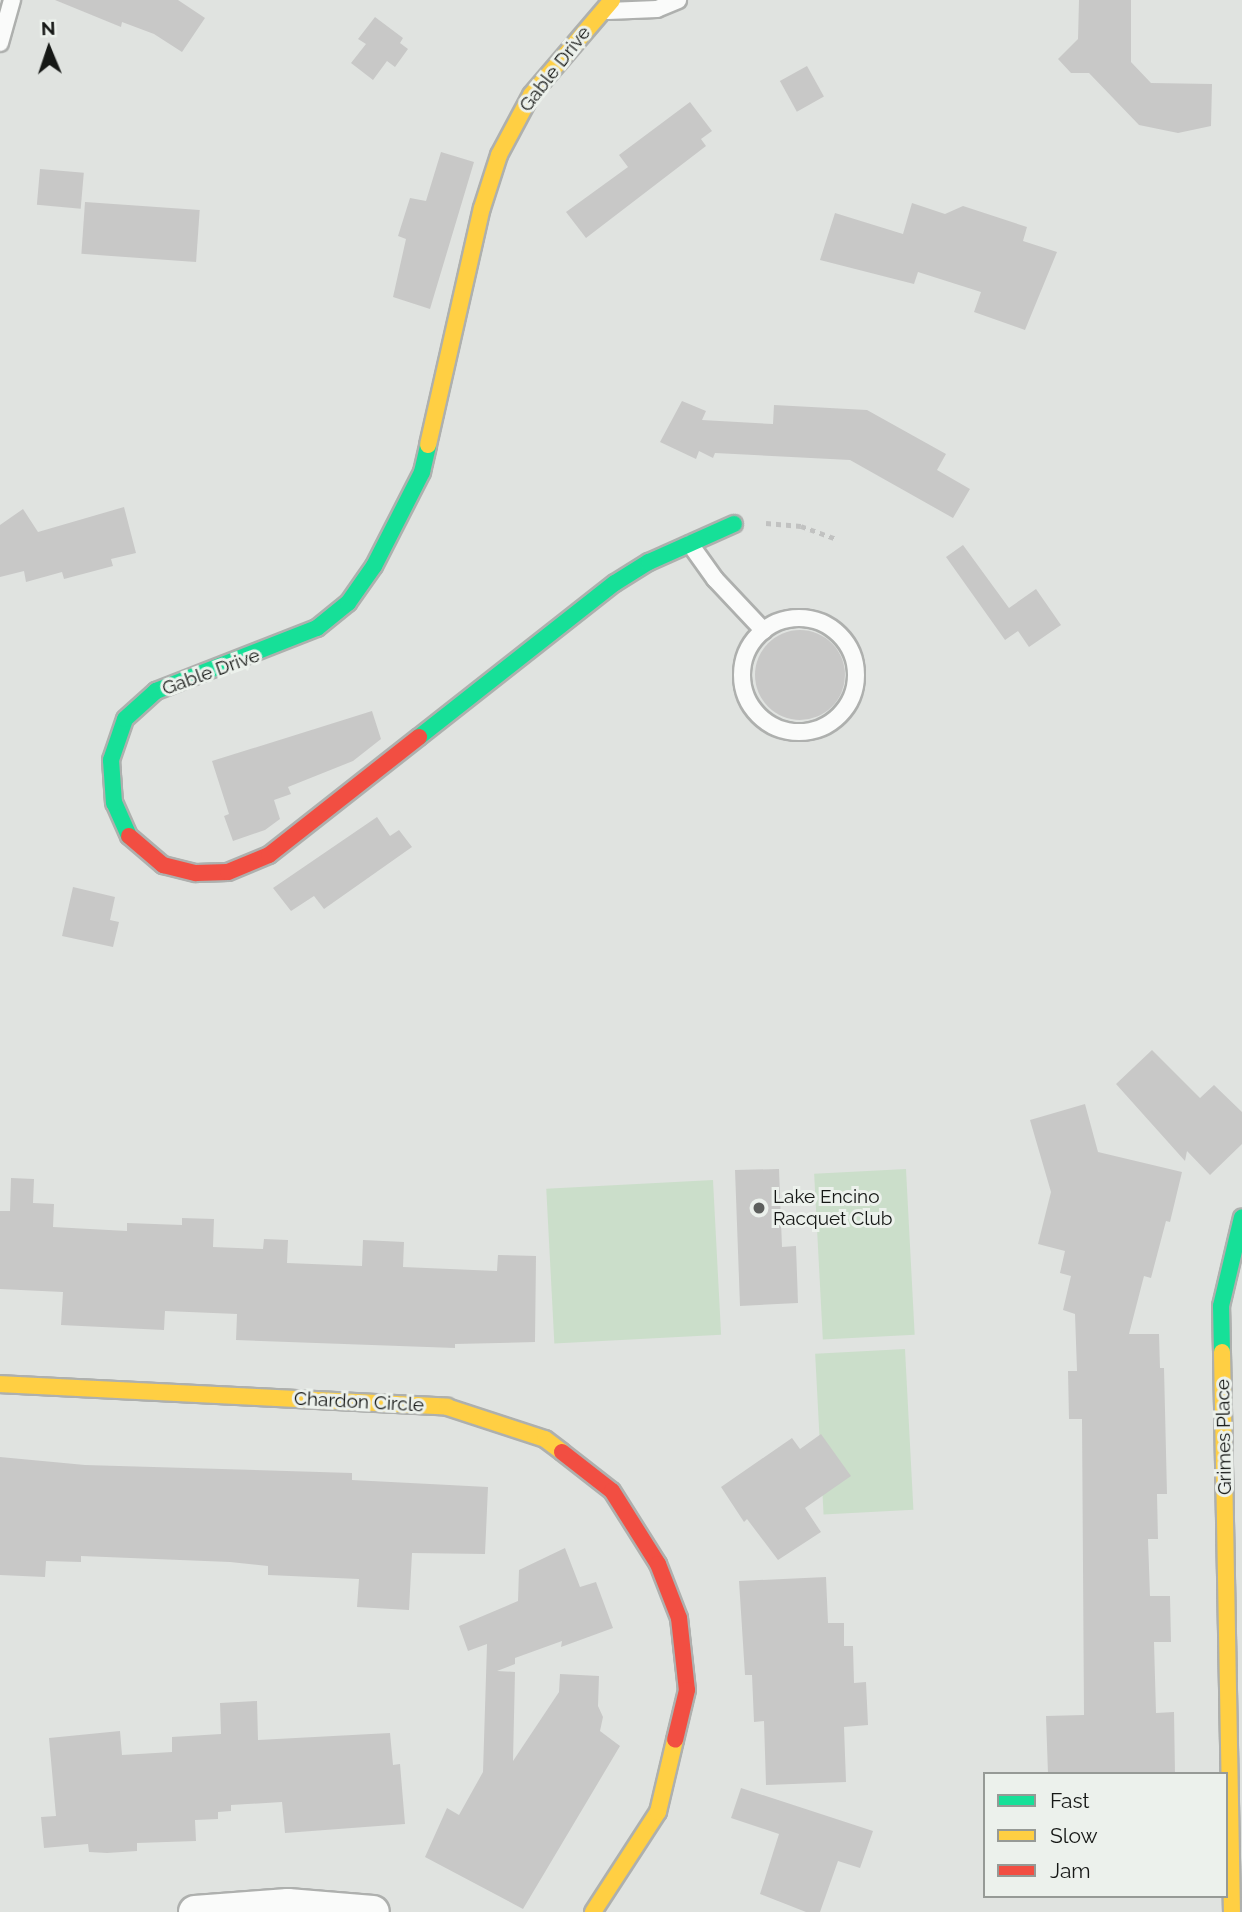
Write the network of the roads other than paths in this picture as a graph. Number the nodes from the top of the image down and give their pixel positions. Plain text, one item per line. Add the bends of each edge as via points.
1 (12, 0) edge
2 (678, 0) edge
3 (607, 5) edge
4 (0, 43) edge
5 (734, 524) road end
6 (690, 544) junction
7 (764, 631) junction
8 (1242, 1217) edge
9 (0, 1384) edge
10 (195, 1912) edge
11 (373, 1912) edge
12 (593, 1912) edge
13 (1232, 1912) edge

1 - 4 lane
2 - 3 lane via 657,9
3 - 6 street, Gable Drive via 531,95 499,155 482,208 422,471 374,566 348,604 317,628 156,691 125,719 111,760 114,803 130,836 163,865 196,873 228,872 269,855 615,583
5 - 6 street, Gable Drive
6 - 7 lane via 715,579
7 - 7 lane via 744,662 742,681 759,716 795,732 832,722 855,690 856,672 844,640 822,624 797,618
8 - 13 street, Grimes Place via 1221,1306
9 - 12 street, Chardon Circle via 447,1407 545,1439 612,1491 658,1564 679,1618 687,1690 658,1812
10 - 11 street via 288,1905

